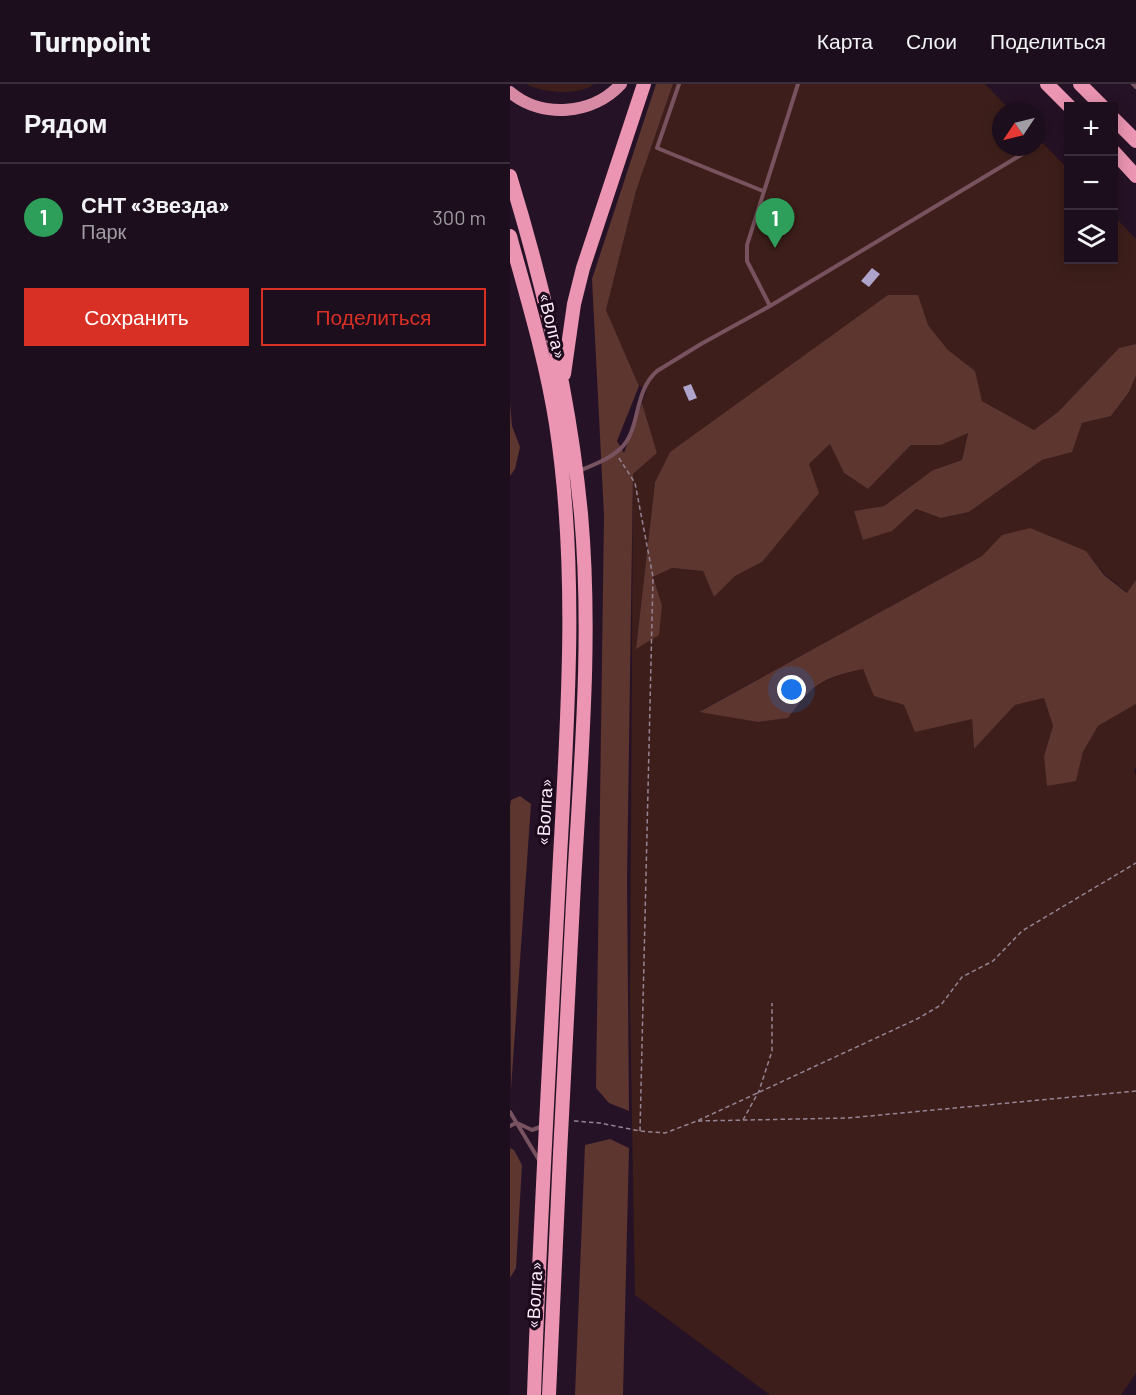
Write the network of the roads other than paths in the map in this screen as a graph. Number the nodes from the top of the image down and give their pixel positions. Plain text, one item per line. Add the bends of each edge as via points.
1 (621, 84) edge
2 (644, 84) edge
3 (679, 84) edge
4 (798, 84) edge
5 (1047, 84) edge
6 (1080, 84) edge
7 (1133, 84) edge
8 (1136, 87) edge
9 (510, 92) edge
10 (1065, 102) edge
11 (1098, 102) edge
12 (1118, 123) edge
13 (1136, 141) edge
14 (1019, 156) edge
15 (1116, 156) edge
16 (510, 176) edge
17 (1136, 176) edge
18 (764, 191) junction
19 (510, 236) edge
20 (770, 306) junction
21 (563, 385) junction
22 (576, 473) junction
23 (510, 1112) edge
24 (516, 1123) junction
25 (546, 1124) junction
26 (510, 1126) edge
27 (543, 1167) junction
28 (534, 1395) edge
29 (549, 1395) edge

1 - 9 main road via 601,100 563,112 541,109
2 - 21 highway via 583,268
3 - 18 lane via 657,148
4 - 18 lane
5 - 10 highway
6 - 11 highway
7 - 8 lane
12 - 13 highway
14 - 20 lane
15 - 17 highway
16 - 21 highway, «Волга» via 543,289
18 - 20 lane via 747,245 747,261
19 - 25 highway, «Волга» via 534,320 556,423 569,576 568,706
20 - 22 lane via 700,344 651,377 623,447
21 - 22 highway, «Волга»
22 - 29 highway, «Волга» via 586,611 585,703
23 - 24 lane
24 - 25 lane via 532,1130
24 - 26 lane
24 - 27 lane
25 - 27 highway, «Волга»
27 - 28 highway, «Волга»

